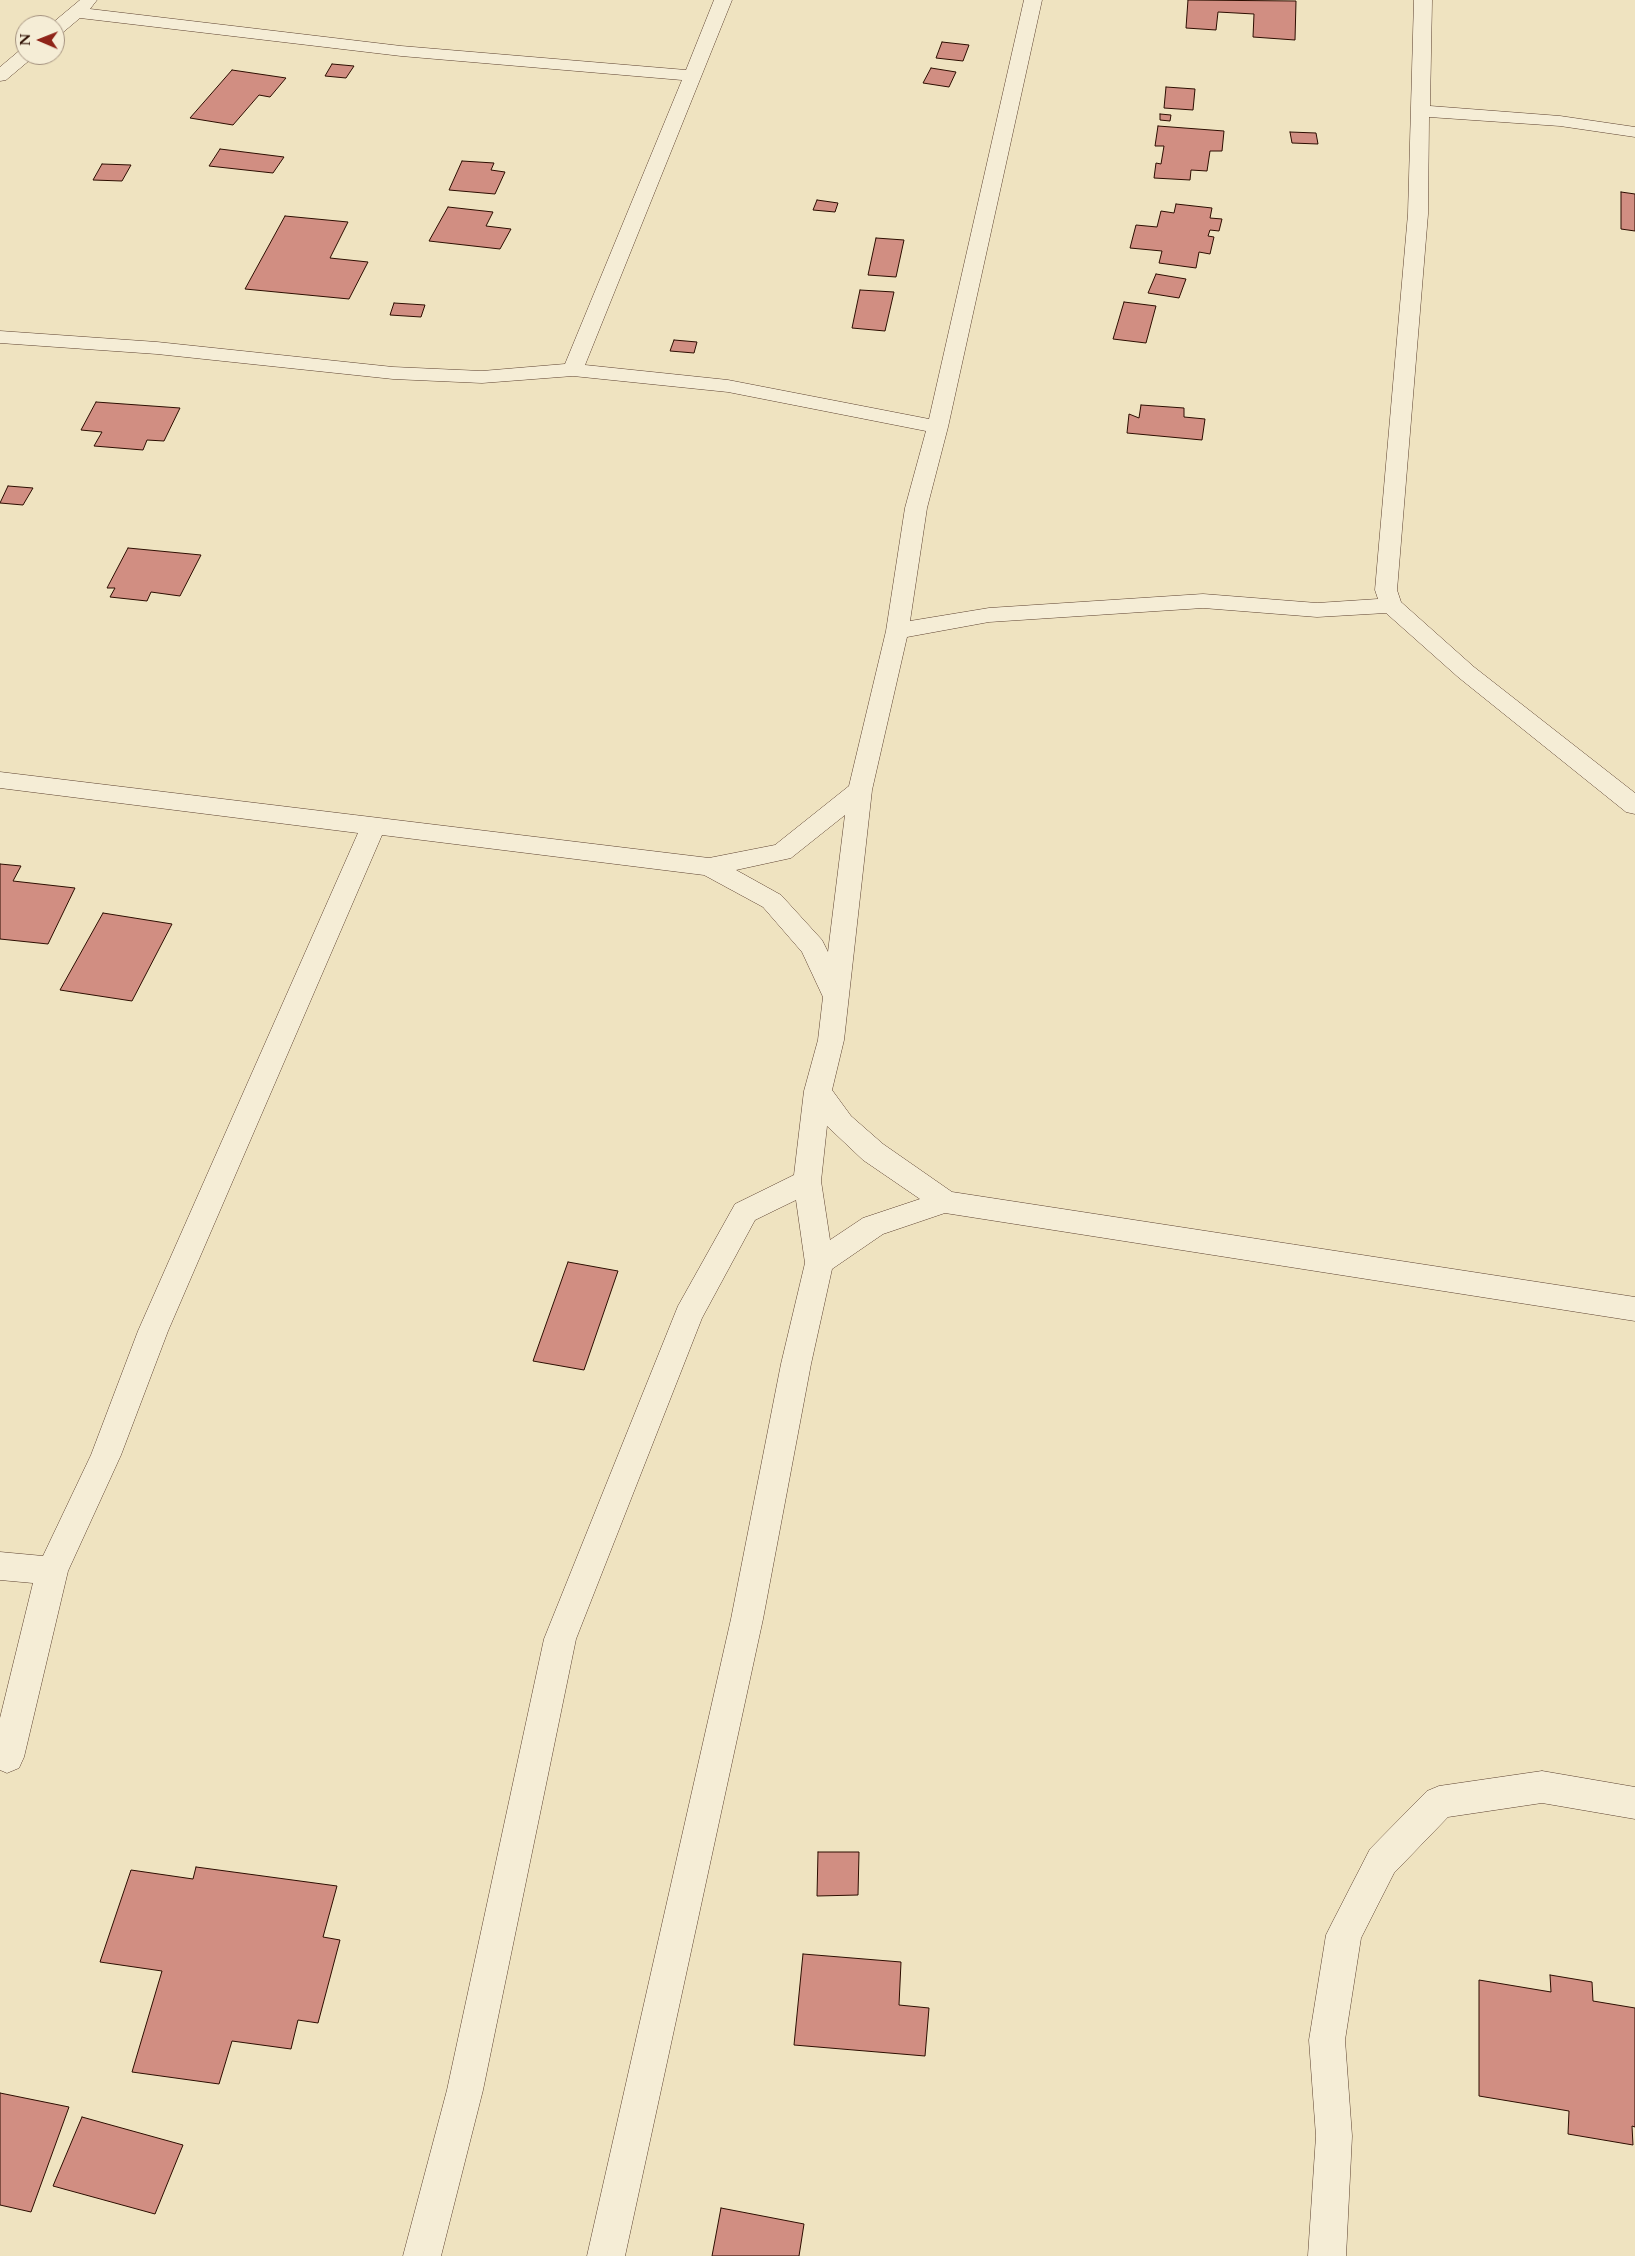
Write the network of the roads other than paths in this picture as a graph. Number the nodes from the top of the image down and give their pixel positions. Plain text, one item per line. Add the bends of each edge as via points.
1 (90, 0) edge
2 (723, 0) edge
3 (1033, 0) edge
4 (1423, 0) edge
5 (76, 12) junction
6 (65, 21) edge
7 (15, 63) edge
8 (0, 76) edge
9 (693, 76) junction
10 (1420, 111) junction
11 (1635, 132) edge
12 (0, 337) edge
13 (573, 370) junction
14 (938, 427) junction
15 (1391, 605) junction
16 (897, 631) junction
17 (0, 780) edge
18 (860, 790) junction
19 (1635, 806) edge
20 (373, 827) junction
21 (709, 867) junction
22 (836, 997) junction
23 (818, 1091) junction
24 (806, 1182) junction
25 (945, 1202) junction
26 (819, 1263) junction
27 (1635, 1309) edge
28 (0, 1566) edge
29 (52, 1571) junction
30 (7, 1758) dead end
31 (1635, 1803) edge
32 (422, 2256) edge
33 (606, 2256) edge
34 (1327, 2256) edge

1 - 5 street
2 - 9 street
3 - 14 street
4 - 10 street
5 - 6 street
5 - 9 street via 401,51
7 - 8 street
9 - 13 street
10 - 11 street via 1560,121
10 - 15 street via 1418,214 1387,568 1386,590
12 - 13 street via 157,348 393,373 482,377
13 - 14 street via 728,386
14 - 16 street via 916,508
15 - 16 street via 1317,610 1203,601 989,615
15 - 19 street via 1466,672
16 - 18 street
17 - 20 street
18 - 21 street via 782,852
18 - 22 street
20 - 21 street
20 - 29 street via 153,1331 106,1455
21 - 22 street via 772,901 812,947
22 - 23 street via 831,1040
23 - 24 street
23 - 25 street via 841,1124 873,1152
24 - 26 street
24 - 32 street via 745,1212 688,1315 560,1640 465,2090
25 - 26 street via 873,1226
25 - 27 street
26 - 33 street via 747,1618
28 - 29 street
29 - 30 street
31 - 34 street via 1542,1787 1438,1802 1382,1861 1344,1935 1328,2040 1334,2136

